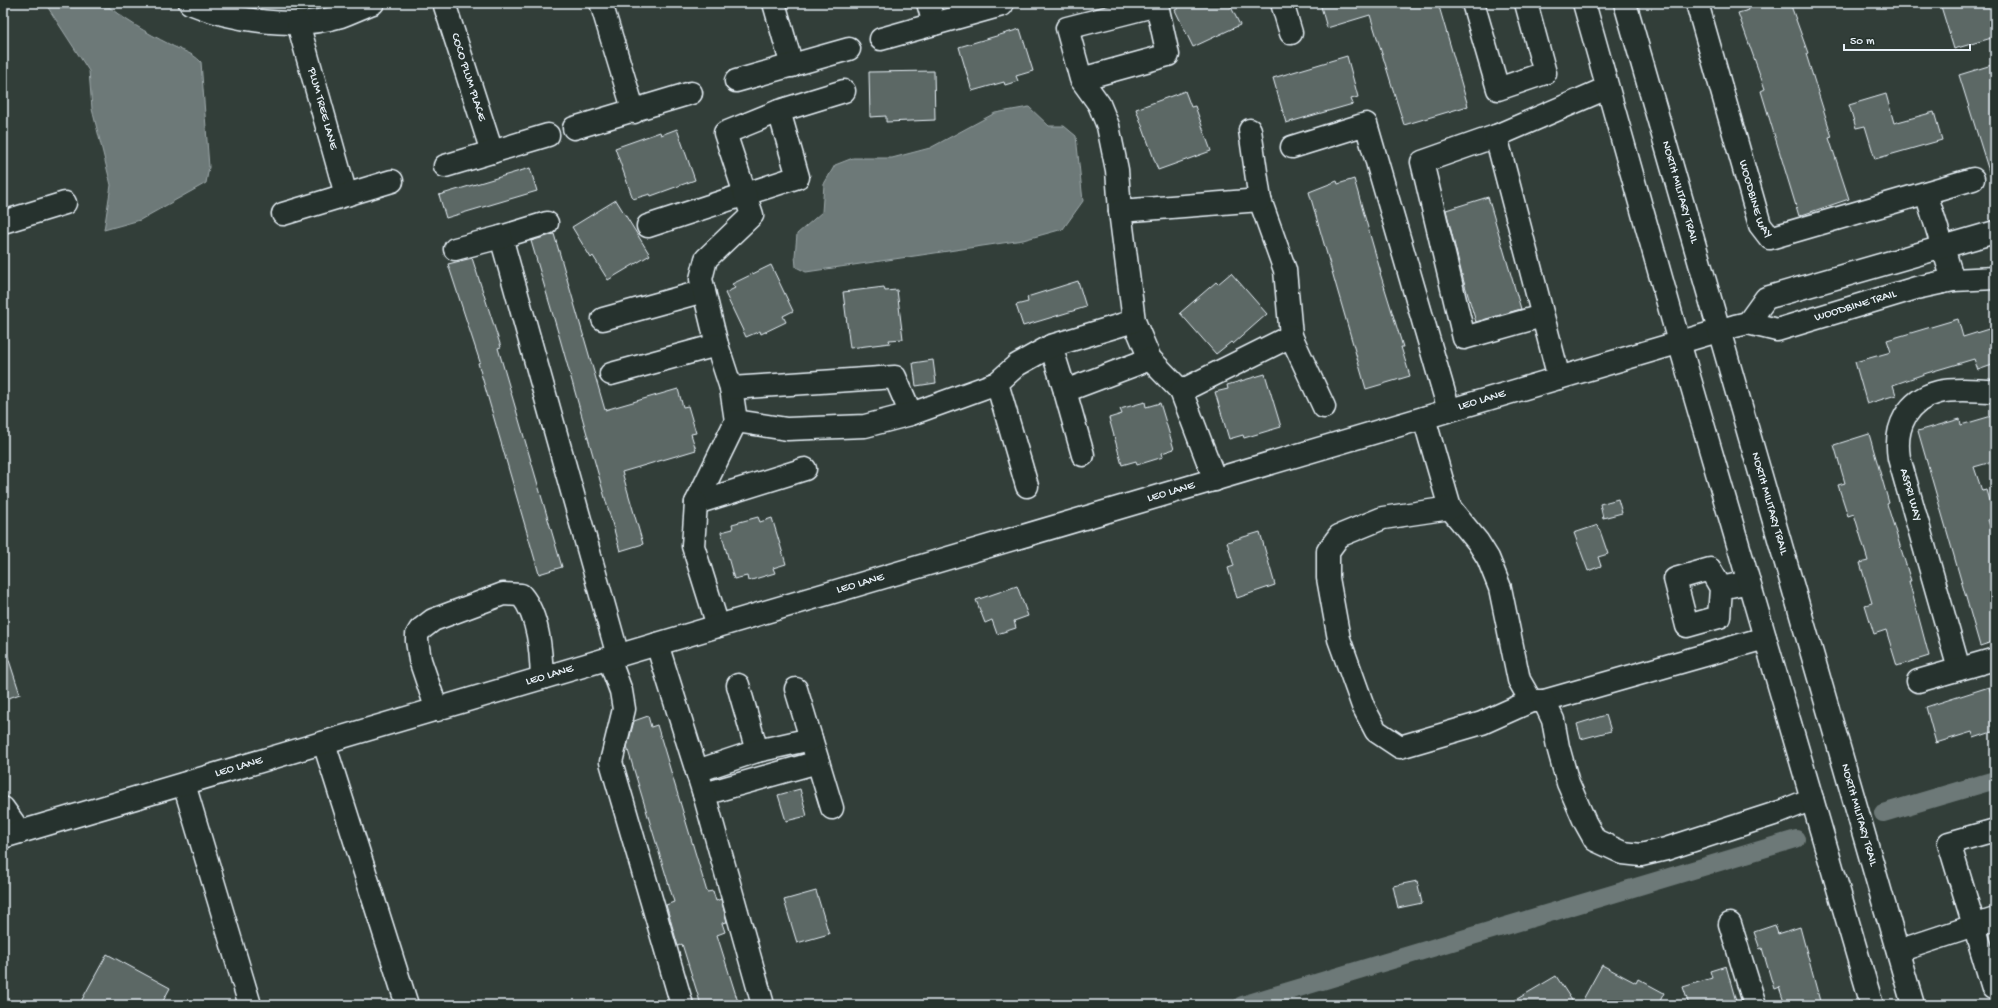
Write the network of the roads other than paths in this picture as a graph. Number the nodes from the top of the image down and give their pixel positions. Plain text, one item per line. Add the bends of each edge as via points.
1 (190, 3) edge
2 (373, 3) edge
3 (444, 3) edge
4 (601, 3) edge
5 (774, 3) edge
6 (928, 3) edge
7 (1282, 3) edge
8 (1473, 3) edge
9 (1526, 3) edge
10 (1584, 3) edge
11 (1611, 3) edge
12 (1625, 3) edge
13 (1697, 3) edge
14 (1002, 5) dead end
15 (298, 23) junction
16 (934, 24) junction
17 (1291, 33) dead end
18 (881, 39) dead end
19 (849, 49) dead end
20 (792, 66) junction
21 (1081, 79) junction
22 (736, 81) dead end
23 (1607, 88) junction
24 (844, 91) dead end
25 (691, 94) dead end
26 (779, 111) junction
27 (1656, 111) junction
28 (634, 112) junction
29 (574, 128) dead end
30 (1250, 130) dead end
31 (548, 135) dead end
32 (1496, 136) junction
33 (1292, 147) dead end
34 (492, 152) junction
35 (446, 166) dead end
36 (1973, 179) dead end
37 (392, 181) dead end
38 (1926, 193) junction
39 (745, 194) junction
40 (346, 195) junction
41 (1260, 200) junction
42 (65, 203) dead end
43 (1120, 211) junction
44 (283, 214) dead end
45 (3, 222) edge
46 (548, 222) dead end
47 (648, 226) dead end
48 (1995, 232) edge
49 (501, 237) junction
50 (1942, 248) junction
51 (455, 249) dead end
52 (1995, 278) edge
53 (1953, 280) junction
54 (704, 291) junction
55 (1542, 316) junction
56 (602, 319) dead end
57 (1134, 320) junction
58 (1748, 323) junction
59 (1718, 331) junction
60 (1291, 336) junction
61 (1679, 342) junction
62 (717, 345) junction
63 (1051, 346) junction
64 (1150, 359) junction
65 (611, 374) dead end
66 (1559, 378) junction
67 (997, 383) junction
68 (731, 388) junction
69 (1065, 391) junction
70 (1181, 391) junction
71 (1995, 391) edge
72 (1324, 407) dead end
73 (1449, 410) junction
74 (911, 414) junction
75 (1424, 418) junction
76 (736, 421) junction
77 (1083, 455) dead end
78 (805, 469) dead end
79 (1214, 480) junction
80 (1027, 486) dead end
81 (696, 503) junction
82 (1450, 508) junction
83 (1749, 582) junction
84 (1721, 588) dead end
85 (718, 626) junction
86 (1765, 638) junction
87 (657, 644) junction
88 (614, 657) junction
89 (1995, 659) edge
90 (1959, 669) junction
91 (542, 678) junction
92 (1918, 681) dead end
93 (738, 685) dead end
94 (796, 689) dead end
95 (1538, 701) junction
96 (437, 710) junction
97 (811, 739) junction
98 (324, 743) junction
99 (757, 752) junction
100 (818, 762) junction
101 (697, 771) junction
102 (184, 784) junction
103 (704, 794) junction
104 (1812, 799) junction
105 (3, 808) edge
106 (832, 808) dead end
107 (1995, 830) edge
108 (11, 835) edge
109 (726, 874) junction
110 (723, 899) dead end
111 (729, 921) dead end
112 (1985, 922) edge
113 (1730, 924) dead end
114 (744, 938) junction
115 (1898, 951) junction
116 (1993, 988) dead end
117 (250, 1005) edge
118 (406, 1005) edge
119 (682, 1005) edge
120 (763, 1005) edge
121 (1755, 1005) edge
122 (1872, 1005) edge
123 (1913, 1005) edge

1 - 15 street via 234,17
2 - 15 street via 340,16
3 - 34 street, COCO PLUM PLACE
4 - 28 street
5 - 20 street
6 - 16 street
7 - 17 street
8 - 9 street via 1498,89 1545,73
10 - 23 street
11 - 27 street via 1637,74
12 - 27 street, NORTH MILITARY TRAIL
13 - 38 street, WOODBINE WAY via 1760,225 1770,238
14 - 16 street
15 - 40 street, PLUM TREE LANE
16 - 18 street
19 - 20 street
20 - 22 street
21 - 21 street via 1067,28 1157,5 1168,55
21 - 43 street via 1099,104 1108,126 1117,170
23 - 32 street
23 - 61 street
24 - 26 street
25 - 28 street
26 - 39 street via 725,133
26 - 39 street via 798,177
27 - 59 street, NORTH MILITARY TRAIL
28 - 29 street
30 - 41 street
31 - 34 street
32 - 55 street
32 - 55 street via 1422,162 1464,338
33 - 73 street via 1366,124
34 - 35 street
36 - 38 street, WOODBINE WAY
37 - 40 street
38 - 50 street
39 - 47 street
39 - 54 street via 752,215 706,259 701,279
40 - 44 street
41 - 43 street
41 - 60 street via 1285,270
42 - 45 street
43 - 57 street
46 - 49 street
48 - 50 street
49 - 51 street
49 - 88 street
50 - 53 street
50 - 58 street via 1766,298
52 - 53 street, WOODBINE TRAIL
53 - 58 street, WOODBINE TRAIL via 1916,288 1777,330
54 - 56 street
54 - 62 street
55 - 66 street
57 - 63 street
57 - 64 street
58 - 59 street, WOODBINE TRAIL
59 - 61 street, LEO LANE
59 - 115 street, NORTH MILITARY TRAIL
60 - 70 street
60 - 72 street
61 - 66 street, LEO LANE
61 - 83 street
62 - 65 street
62 - 68 street
63 - 67 street via 1017,365
63 - 69 street
64 - 69 street
64 - 70 street
66 - 73 street, LEO LANE
67 - 74 street
67 - 80 street
68 - 74 street via 895,377
68 - 76 street
69 - 77 street
70 - 79 street
71 - 90 street, ASPRI WAY via 1941,392 1928,396 1909,411 1898,433 1899,458
73 - 75 street, LEO LANE
74 - 76 street via 865,426 787,429
75 - 79 street, LEO LANE
75 - 82 street
76 - 81 street
78 - 81 street
79 - 85 street, LEO LANE
81 - 85 street via 693,546
82 - 95 street via 1488,558 1500,588 1519,680
82 - 95 street via 1383,518 1339,536 1328,552 1328,578 1339,639 1363,706 1376,731 1400,747 1482,723
83 - 84 street
83 - 86 street
85 - 87 street, LEO LANE
86 - 95 street
86 - 104 street
87 - 88 street, LEO LANE
87 - 101 street
88 - 91 street, LEO LANE
88 - 119 street via 624,709 611,762
89 - 90 street
90 - 92 street
91 - 96 street, LEO LANE
91 - 96 street via 541,653 534,619 521,594 503,594 433,620 417,635 420,660
93 - 99 street
94 - 97 street
95 - 104 street via 1553,720 1568,783 1595,840 1623,853 1640,855 1666,849
96 - 98 street, LEO LANE
97 - 99 street
97 - 100 street
98 - 102 street, LEO LANE
98 - 118 street
99 - 101 street
100 - 103 street
100 - 106 street
101 - 103 street
102 - 108 street, LEO LANE
102 - 117 street
103 - 109 street
104 - 122 street
105 - 108 street
107 - 112 street via 1949,843
109 - 110 street
109 - 114 street
111 - 114 street
112 - 115 street
112 - 116 street
113 - 121 street
114 - 120 street
115 - 123 street, NORTH MILITARY TRAIL

